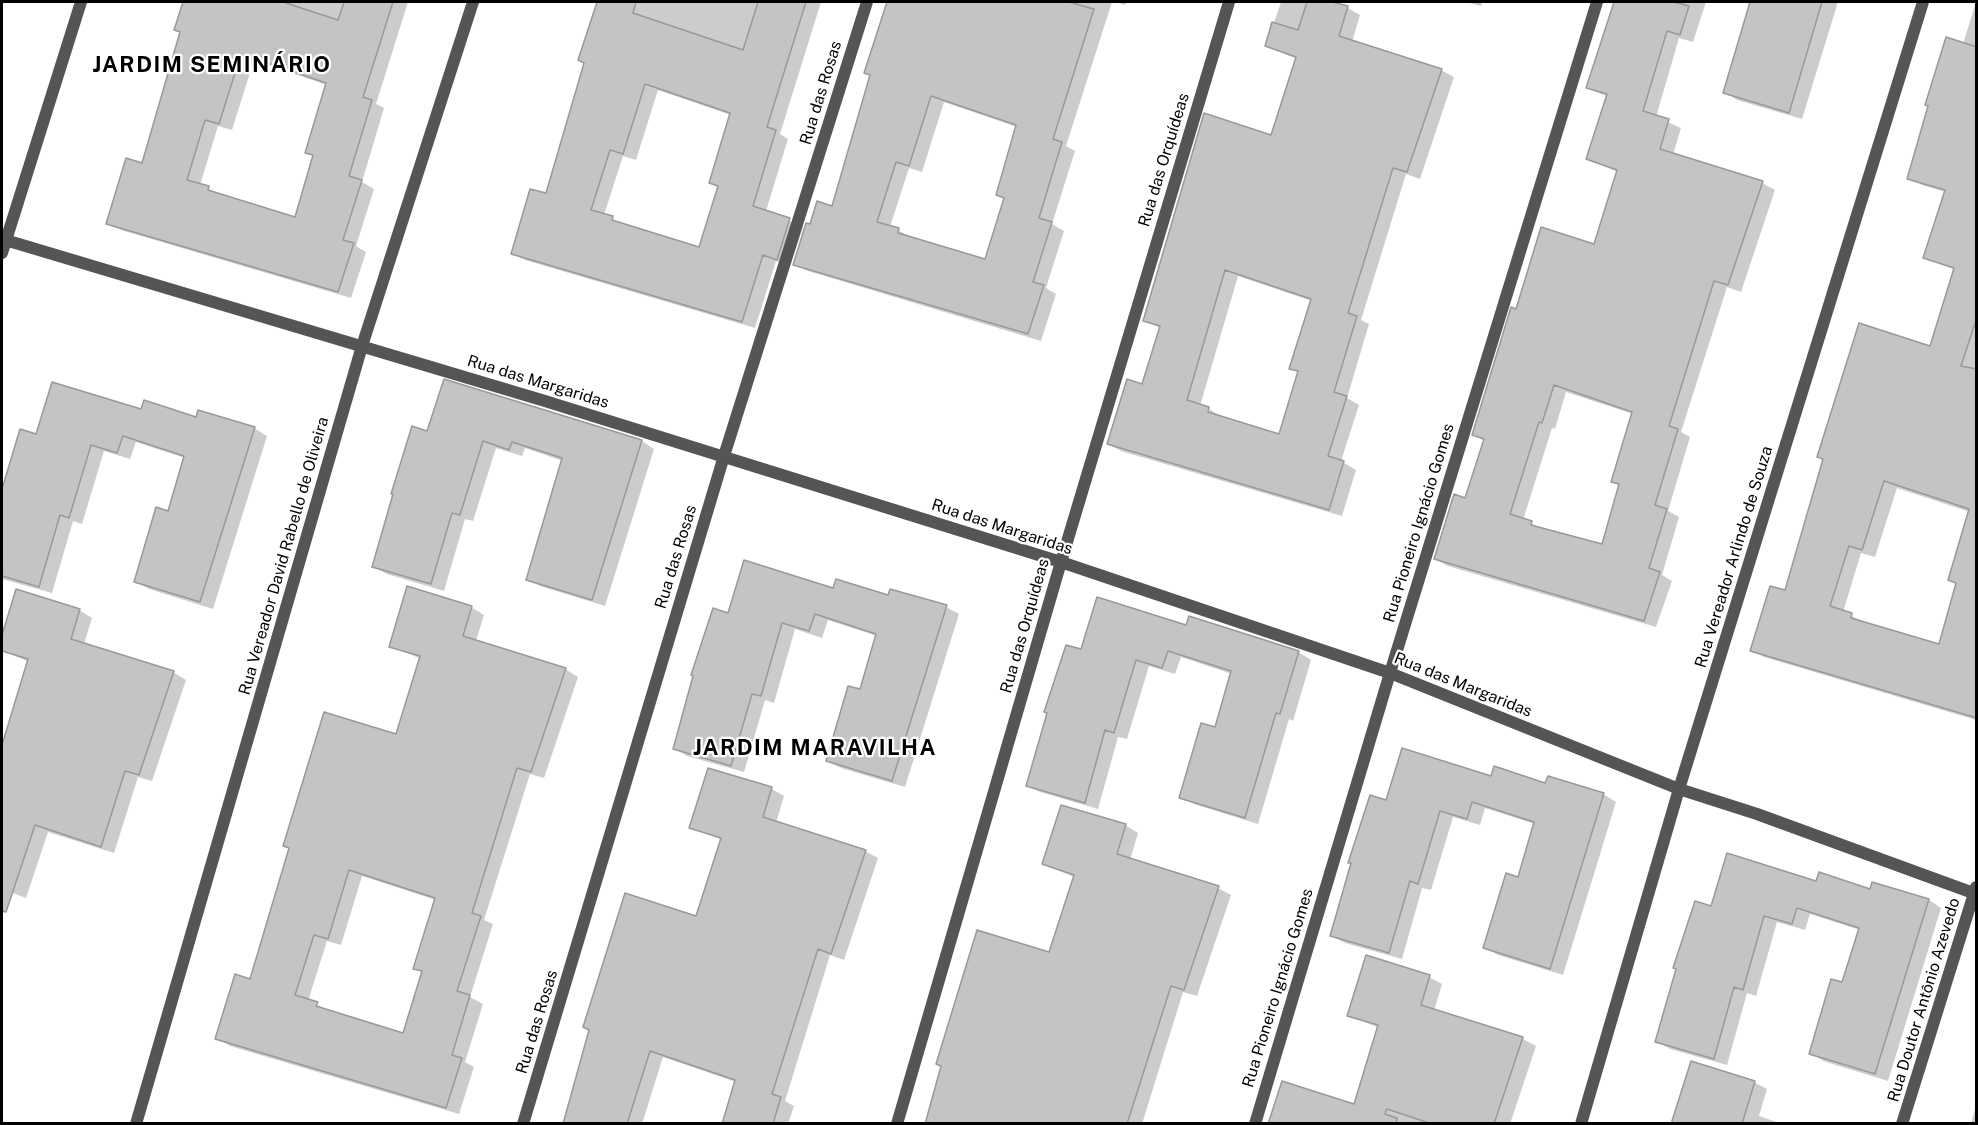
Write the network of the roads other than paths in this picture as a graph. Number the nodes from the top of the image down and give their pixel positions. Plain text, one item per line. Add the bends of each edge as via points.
1 (81, 2) edge
2 (473, 2) edge
3 (867, 2) edge
4 (1229, 2) edge
5 (1597, 2) edge
6 (1923, 2) edge
7 (3, 244) edge
8 (362, 346) junction
9 (724, 456) junction
10 (1061, 562) junction
11 (1390, 673) junction
12 (1679, 789) junction
13 (1976, 891) edge
14 (136, 1124) edge
15 (523, 1124) edge
16 (897, 1124) edge
17 (1255, 1124) edge
18 (1581, 1124) edge
19 (1902, 1124) edge

1 - 7 street
2 - 8 street, Rua Vereador David Rabello de Oliveira
3 - 9 street, Rua das Rosas
4 - 10 street, Rua das Orquídeas
5 - 11 street, Rua Pioneiro Ignácio Gomes
6 - 12 street, Rua Vereador Arlindo de Souza
7 - 8 street, Rua das Margaridas
8 - 9 street, Rua das Margaridas
8 - 14 street, Rua Vereador David Rabello de Oliveira
9 - 10 street, Rua das Margaridas
9 - 15 street, Rua das Rosas
10 - 11 street, Rua das Margaridas
10 - 16 street, Rua das Orquídeas
11 - 12 street, Rua das Margaridas
11 - 17 street, Rua Pioneiro Ignácio Gomes
12 - 13 street, Rua das Margaridas
12 - 18 street, Rua Vereador Arlindo de Souza
13 - 19 street, Rua Doutor Antônio Azevedo

